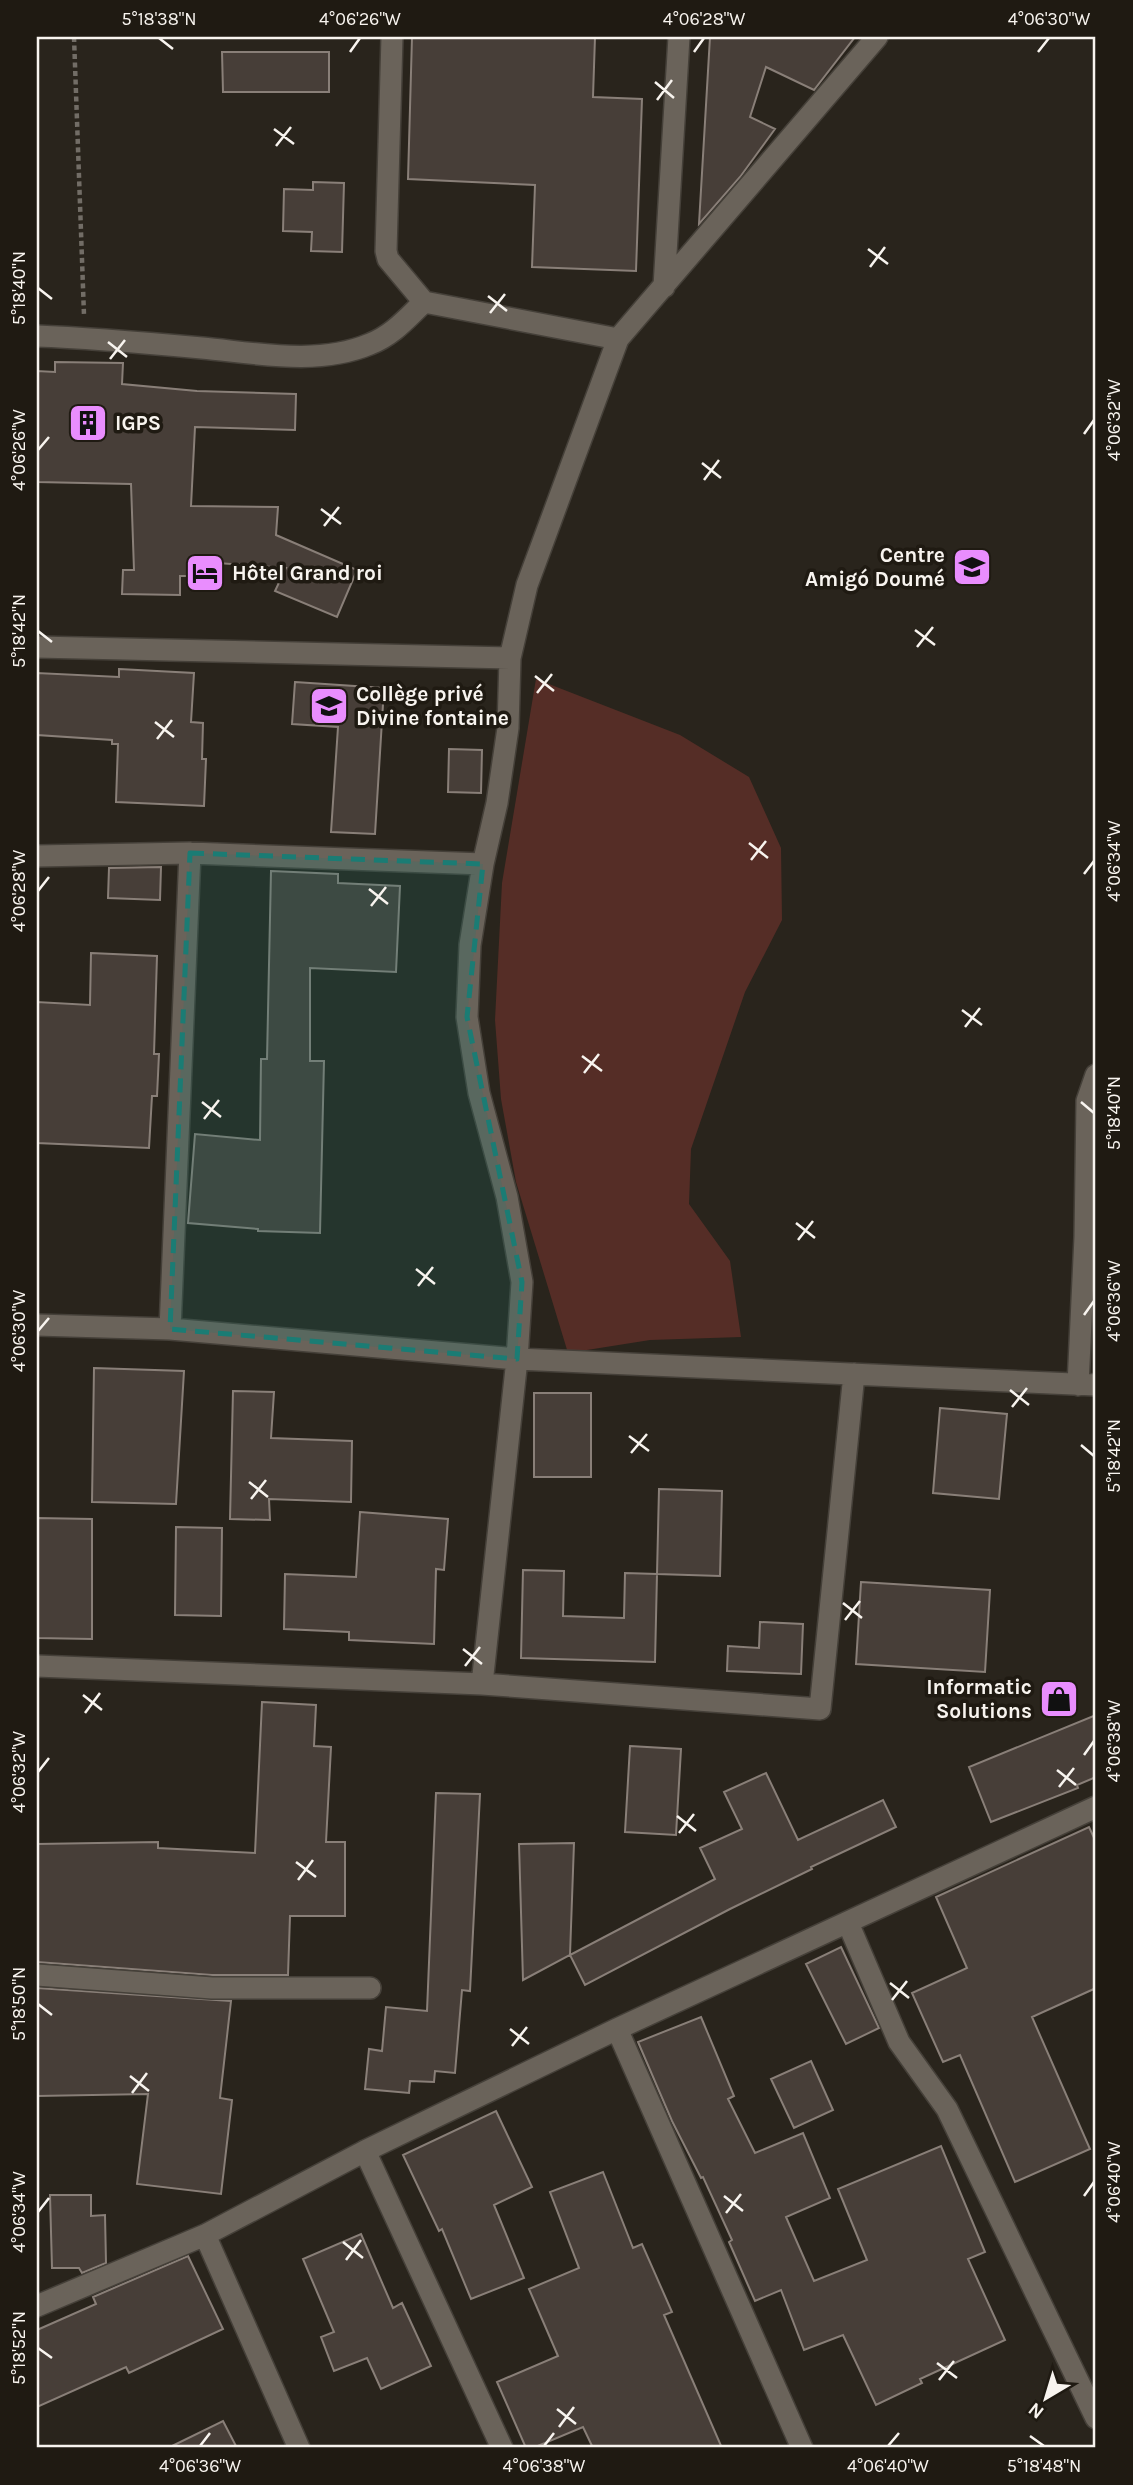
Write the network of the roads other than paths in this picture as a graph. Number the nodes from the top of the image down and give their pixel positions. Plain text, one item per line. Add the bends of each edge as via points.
1 (392, 37) edge
2 (679, 37) edge
3 (877, 37) edge
4 (664, 287) junction
5 (424, 302) junction
6 (37, 336) edge
7 (618, 339) junction
8 (37, 647) edge
9 (510, 658) junction
10 (190, 853) junction
11 (37, 856) edge
12 (483, 864) junction
13 (1096, 1075) edge
14 (1091, 1209) edge
15 (37, 1325) edge
16 (170, 1329) junction
17 (517, 1359) junction
18 (854, 1374) junction
19 (1087, 1385) edge
20 (37, 1666) edge
21 (482, 1684) junction
22 (1096, 1807) edge
23 (848, 1923) junction
24 (37, 1975) edge
25 (370, 1988) dead end
26 (617, 2029) junction
27 (365, 2151) junction
28 (205, 2235) junction
29 (37, 2306) edge
30 (1096, 2418) edge
31 (299, 2448) edge
32 (502, 2448) edge
33 (802, 2448) edge

1 - 5 street via 387,251 388,259
2 - 4 street
3 - 4 street
4 - 7 street
5 - 6 street via 400,328 370,344 332,355
5 - 7 street
7 - 9 street via 527,585
8 - 9 street
9 - 12 street via 508,728
10 - 11 street
10 - 12 street
10 - 16 street
12 - 17 street via 470,945 467,1017 522,1282
13 - 14 street via 1087,1101
14 - 19 street
15 - 16 street
16 - 17 street
17 - 18 street
17 - 21 street
18 - 19 street
18 - 21 street via 820,1709
20 - 21 street
22 - 23 street
23 - 26 street
23 - 30 street via 899,2042 947,2109
24 - 25 street via 212,1988
26 - 27 street
26 - 33 street
27 - 28 street
27 - 32 street
28 - 29 street
28 - 31 street

